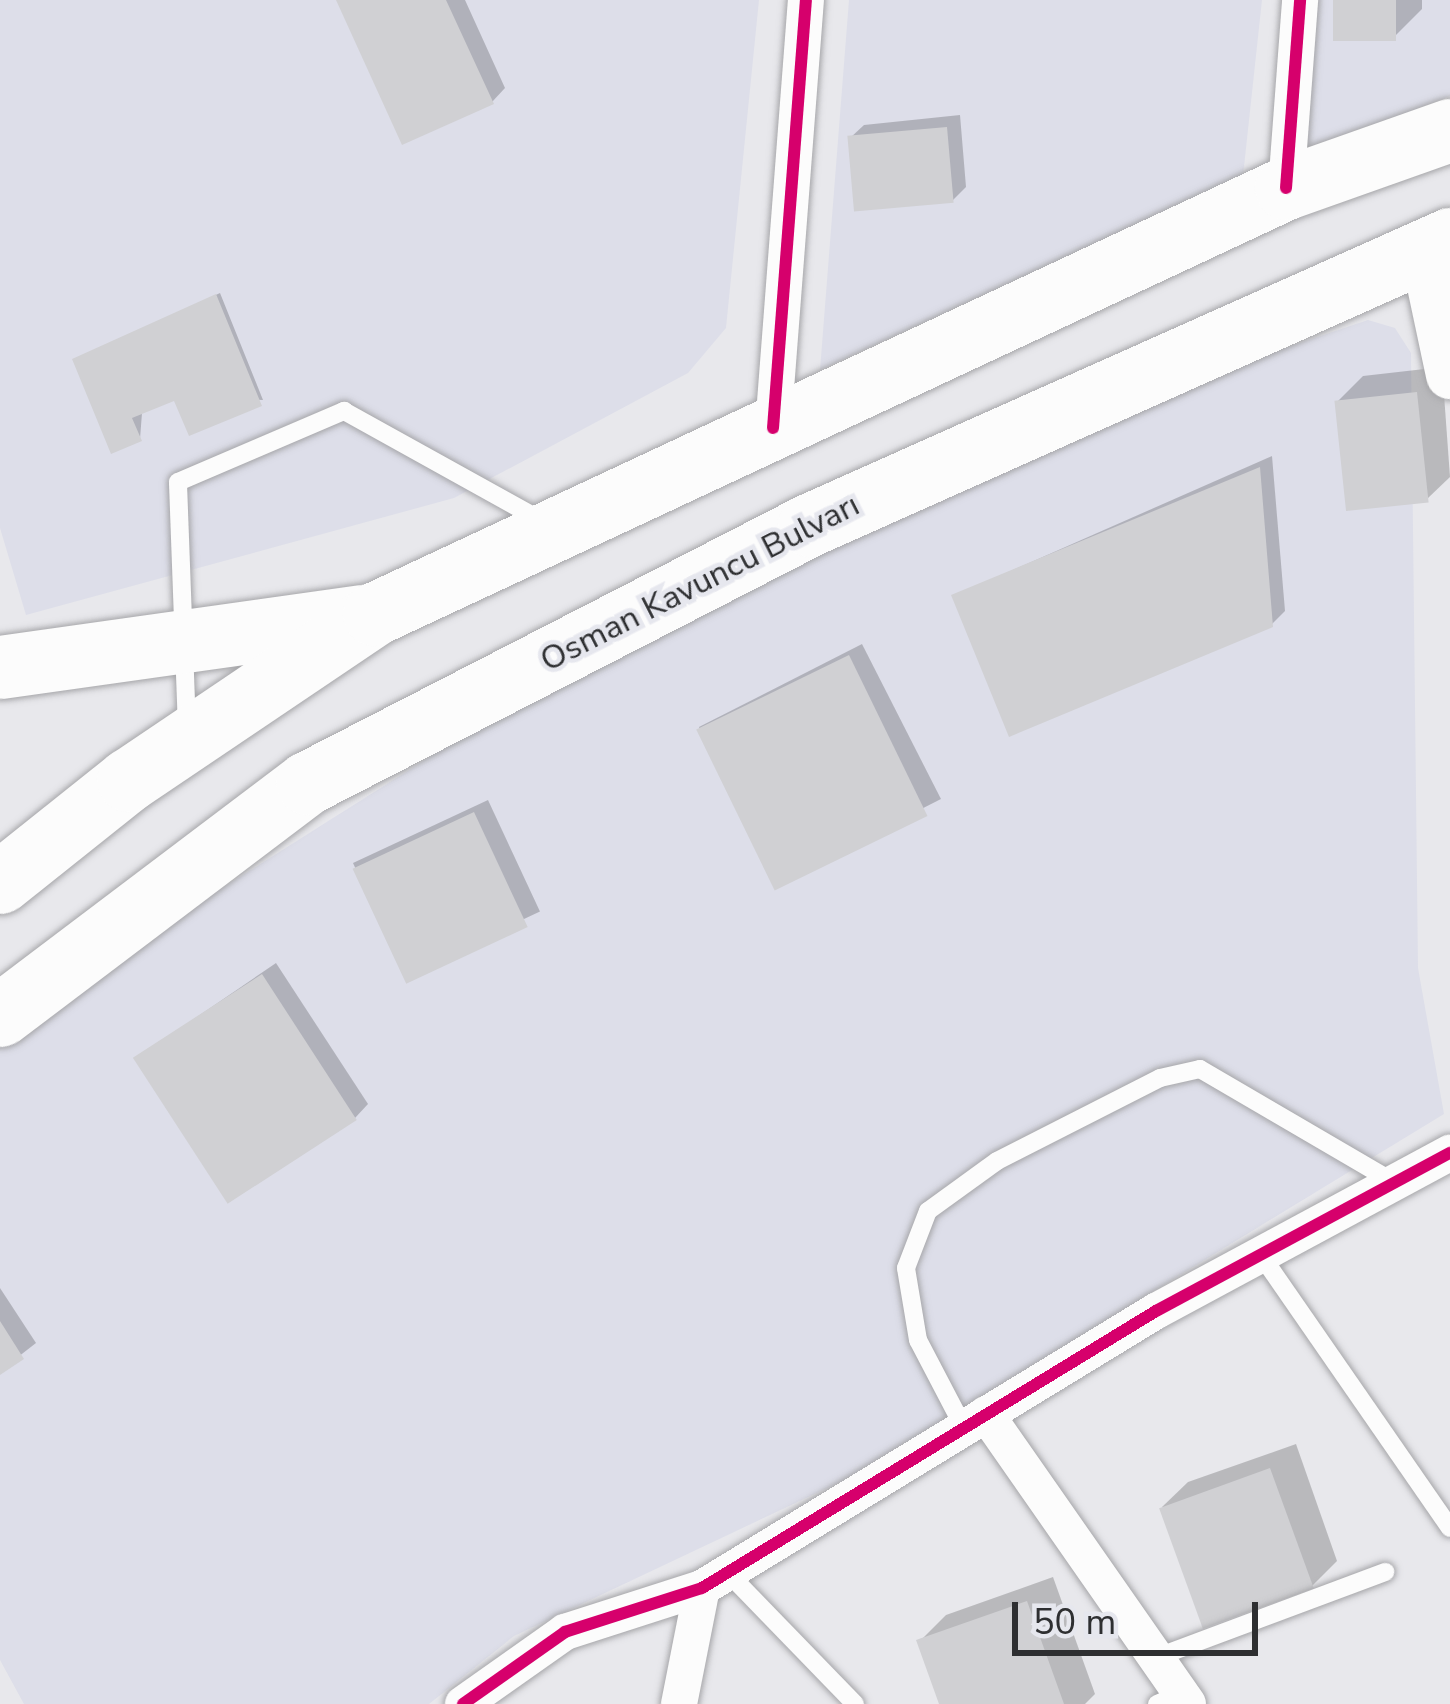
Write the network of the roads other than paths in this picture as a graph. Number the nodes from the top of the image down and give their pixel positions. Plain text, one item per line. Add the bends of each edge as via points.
1 (806, 0) edge
2 (1300, 0) edge
3 (1450, 130) edge
4 (1286, 188) junction
5 (1441, 228) edge
6 (1450, 375) edge
7 (773, 428) junction
8 (556, 529) junction
9 (374, 614) junction
10 (179, 642) junction
11 (0, 667) edge
12 (188, 740) junction
13 (0, 882) edge
14 (0, 1015) edge
15 (1450, 1154) edge
16 (1395, 1183) junction
17 (1261, 1255) junction
18 (975, 1421) junction
19 (1450, 1528) edge
20 (1385, 1572) dead end
21 (714, 1580) junction
22 (1155, 1658) junction
23 (1175, 1701) edge
24 (463, 1704) edge
25 (679, 1704) edge
26 (855, 1704) edge

1 - 7 street
2 - 4 street
3 - 4 highway
4 - 7 highway
5 - 6 street
5 - 14 highway, Osman Kavuncu Bulvarı via 809,525 307,782
7 - 8 highway
8 - 9 highway
8 - 10 lane via 344,411 178,482
9 - 10 highway
9 - 12 highway
10 - 11 highway
10 - 12 lane
12 - 13 highway
15 - 16 street
16 - 17 street
16 - 18 lane via 1200,1069 1160,1078 998,1161 928,1211 906,1268 918,1340
17 - 18 street
17 - 19 lane
18 - 21 street
18 - 22 street
20 - 22 lane
21 - 24 street via 565,1632
21 - 25 street
21 - 26 lane
22 - 23 street

